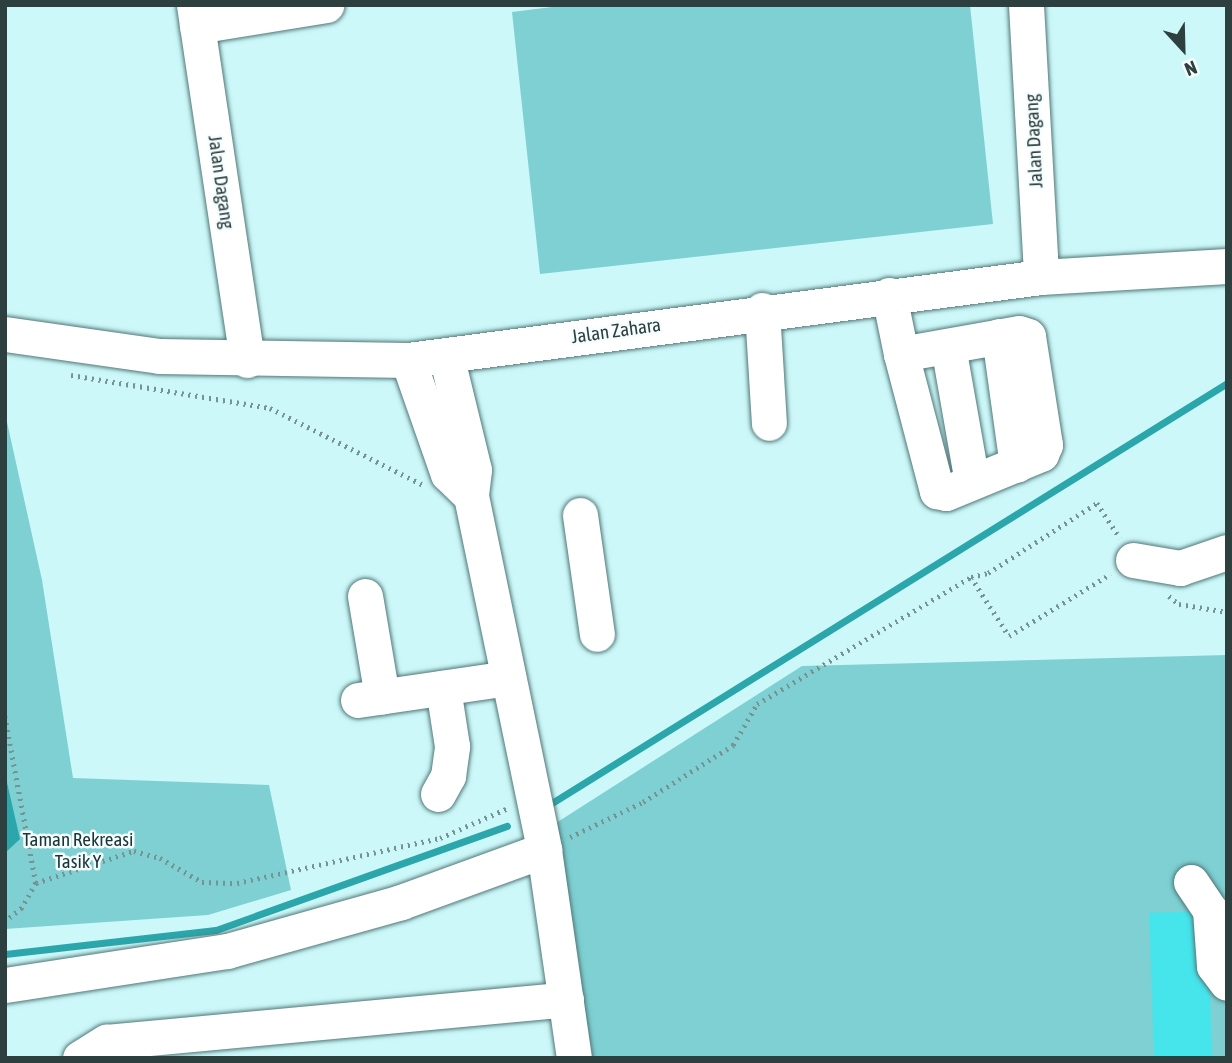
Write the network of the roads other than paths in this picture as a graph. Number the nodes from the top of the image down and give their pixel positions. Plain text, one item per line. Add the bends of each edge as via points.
1 (1027, 5) edge
2 (306, 7) edge
3 (196, 16) edge
4 (1227, 266) edge
5 (1041, 277) junction
6 (889, 295) junction
7 (762, 310) junction
8 (5, 334) edge
9 (948, 346) junction
10 (901, 354) junction
11 (446, 355) junction
12 (247, 360) junction
13 (408, 360) junction
14 (769, 423) dead end
15 (972, 482) junction
16 (471, 496) junction
17 (580, 515) dead end
18 (1227, 552) edge
19 (1133, 560) road end
20 (365, 596) dead end
21 (597, 634) dead end
22 (508, 678) junction
23 (443, 688) junction
24 (438, 794) dead end
25 (544, 850) junction
26 (1191, 882) dead end
27 (1227, 983) edge
28 (5, 985) edge
29 (566, 999) junction
30 (80, 1058) edge
31 (573, 1058) edge

1 - 5 street, Jalan Dagang
2 - 3 street
3 - 12 street, Jalan Dagang
4 - 5 street, Jalan Zahara
5 - 6 street, Jalan Zahara
6 - 7 street, Jalan Zahara
6 - 10 street
7 - 11 street, Jalan Zahara
7 - 14 street
8 - 12 street, Jalan Zahara via 159,356
9 - 10 street
9 - 15 street
9 - 15 street via 999,336 1017,465
10 - 15 street via 937,491 946,493
11 - 13 street, Jalan Zahara
11 - 16 street via 474,470
12 - 13 street, Jalan Zahara
13 - 16 street via 448,474
16 - 22 street
17 - 21 street
18 - 19 street via 1180,568
20 - 23 street via 370,699
22 - 23 street
22 - 25 street
23 - 24 street via 452,755
25 - 28 street via 401,902 227,951
25 - 29 street
26 - 27 street via 1210,910 1214,966
29 - 30 street via 106,1042
29 - 31 street

